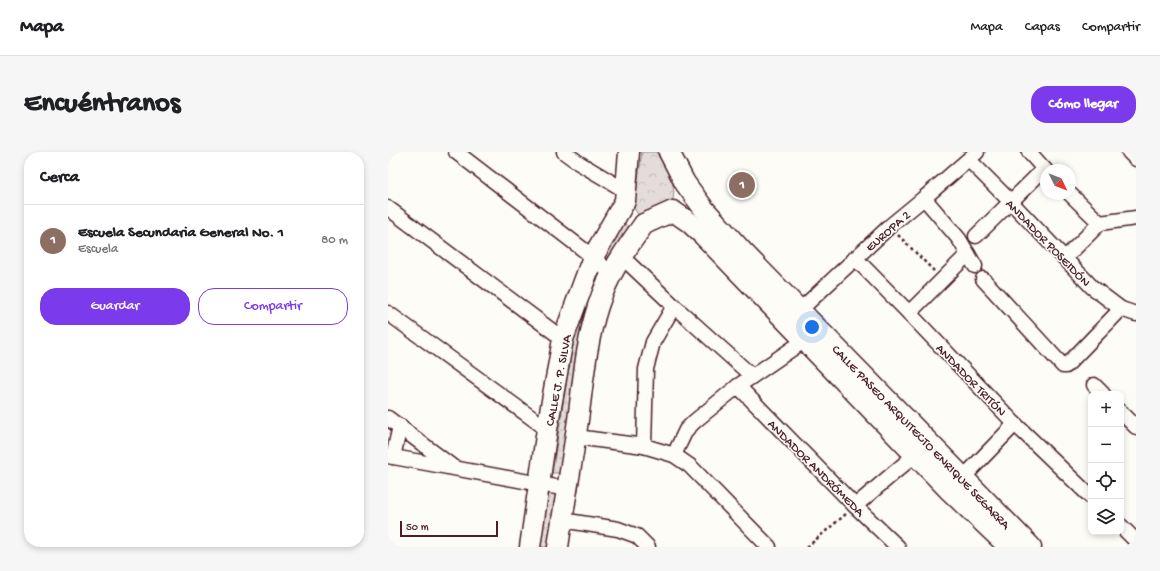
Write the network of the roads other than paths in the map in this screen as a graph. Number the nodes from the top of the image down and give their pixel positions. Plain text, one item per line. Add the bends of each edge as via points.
1 (456, 152) edge
2 (564, 152) edge
3 (630, 152) edge
4 (669, 152) edge
5 (1029, 152) edge
6 (1129, 152) edge
7 (973, 156) edge
8 (1136, 159) edge
9 (1040, 164) edge
10 (1040, 175) edge
11 (685, 183) junction
12 (626, 196) junction
13 (924, 198) junction
14 (1076, 200) edge
15 (1011, 202) junction
16 (388, 208) edge
17 (673, 212) junction
18 (1136, 218) edge
19 (1100, 223) junction
20 (644, 224) junction
21 (976, 236) dead end
22 (621, 256) junction
23 (593, 257) junction
24 (855, 258) junction
25 (1065, 258) junction
26 (611, 274) junction
27 (983, 279) dead end
28 (674, 306) junction
29 (1121, 309) junction
30 (799, 311) junction
31 (388, 313) edge
32 (910, 313) junction
33 (1136, 314) edge
34 (563, 339) junction
35 (805, 340) junction
36 (752, 376) junction
37 (738, 386) junction
38 (1124, 415) edge
39 (388, 418) edge
40 (1016, 424) junction
41 (400, 426) junction
42 (1136, 427) edge
43 (547, 429) junction
44 (576, 437) junction
45 (644, 446) junction
46 (916, 454) junction
47 (674, 455) junction
48 (390, 457) edge
49 (455, 469) junction
50 (957, 484) junction
51 (540, 485) junction
52 (567, 489) junction
53 (1088, 494) edge
54 (855, 506) junction
55 (562, 520) junction
56 (1124, 529) edge
57 (1136, 541) edge
58 (635, 542) edge
59 (530, 547) edge
60 (558, 547) edge
61 (648, 547) edge
62 (769, 547) edge
63 (898, 547) edge
64 (1009, 547) edge
65 (1031, 547) edge

1 - 23 street
2 - 12 street
3 - 12 street
4 - 11 street, CALLE PASEO ARQUITECTO ENRIQUE SEGARRA
5 - 9 street
6 - 8 street
7 - 13 street, EUROPA 2
7 - 15 street, ANDADOR POSEIDÓN
10 - 15 street
11 - 17 street via 679,207
11 - 30 street, CALLE PASEO ARQUITECTO ENRIQUE SEGARRA via 704,209
12 - 20 street via 636,218
12 - 23 street, CALLE J. P. SILVA
13 - 24 street, EUROPA 2
13 - 32 street via 959,239 972,260 942,280
14 - 19 street
15 - 21 street
15 - 25 street, ANDADOR POSEIDÓN
16 - 34 street
17 - 20 street
17 - 35 street, CALLE PASEO ARQUITECTO ENRIQUE SEGARRA via 703,235
18 - 19 street
19 - 25 street
20 - 22 street, CALLE J. P. SILVA
22 - 26 street, CALLE J. P. SILVA
22 - 28 street
23 - 26 street
23 - 34 street, CALLE J. P. SILVA
24 - 30 street, EUROPA 2
24 - 32 street, ANDADOR TRITÓN
25 - 29 street, ANDADOR POSEIDÓN via 1092,287
26 - 44 street, CALLE J. P. SILVA via 598,306 588,347
27 - 29 street via 1064,367
28 - 36 street
28 - 45 street via 653,342 646,369
29 - 33 street, ANDADOR POSEIDÓN
30 - 50 street, CALLE PASEO ARQUITECTO ENRIQUE SEGARRA
31 - 43 street
32 - 40 street, ANDADOR TRITÓN
34 - 43 street, CALLE J. P. SILVA
35 - 36 street
35 - 46 street, CALLE PASEO ARQUITECTO ENRIQUE SEGARRA
36 - 37 street
37 - 47 street via 694,421 686,430
37 - 54 street, ANDADOR ANDRÓMEDA
38 - 42 street
39 - 41 street
40 - 50 street
40 - 53 street, ANDADOR TRITÓN
41 - 48 street
41 - 49 street
43 - 51 street, CALLE J. P. SILVA
44 - 45 street
44 - 52 street, CALLE J. P. SILVA
45 - 47 street
46 - 50 street, CALLE PASEO ARQUITECTO ENRIQUE SEGARRA
46 - 54 street
47 - 62 street via 690,466
48 - 49 street
49 - 51 street
50 - 64 street, CALLE PASEO ARQUITECTO ENRIQUE SEGARRA
50 - 65 street, CALLE PASEO ARQUITECTO ENRIQUE SEGARRA
51 - 52 street
51 - 59 street, CALLE J. P. SILVA
52 - 55 street, CALLE J. P. SILVA
54 - 63 street, ANDADOR ANDRÓMEDA
55 - 58 street via 618,529
55 - 60 street, CALLE J. P. SILVA
56 - 57 street
58 - 61 street

